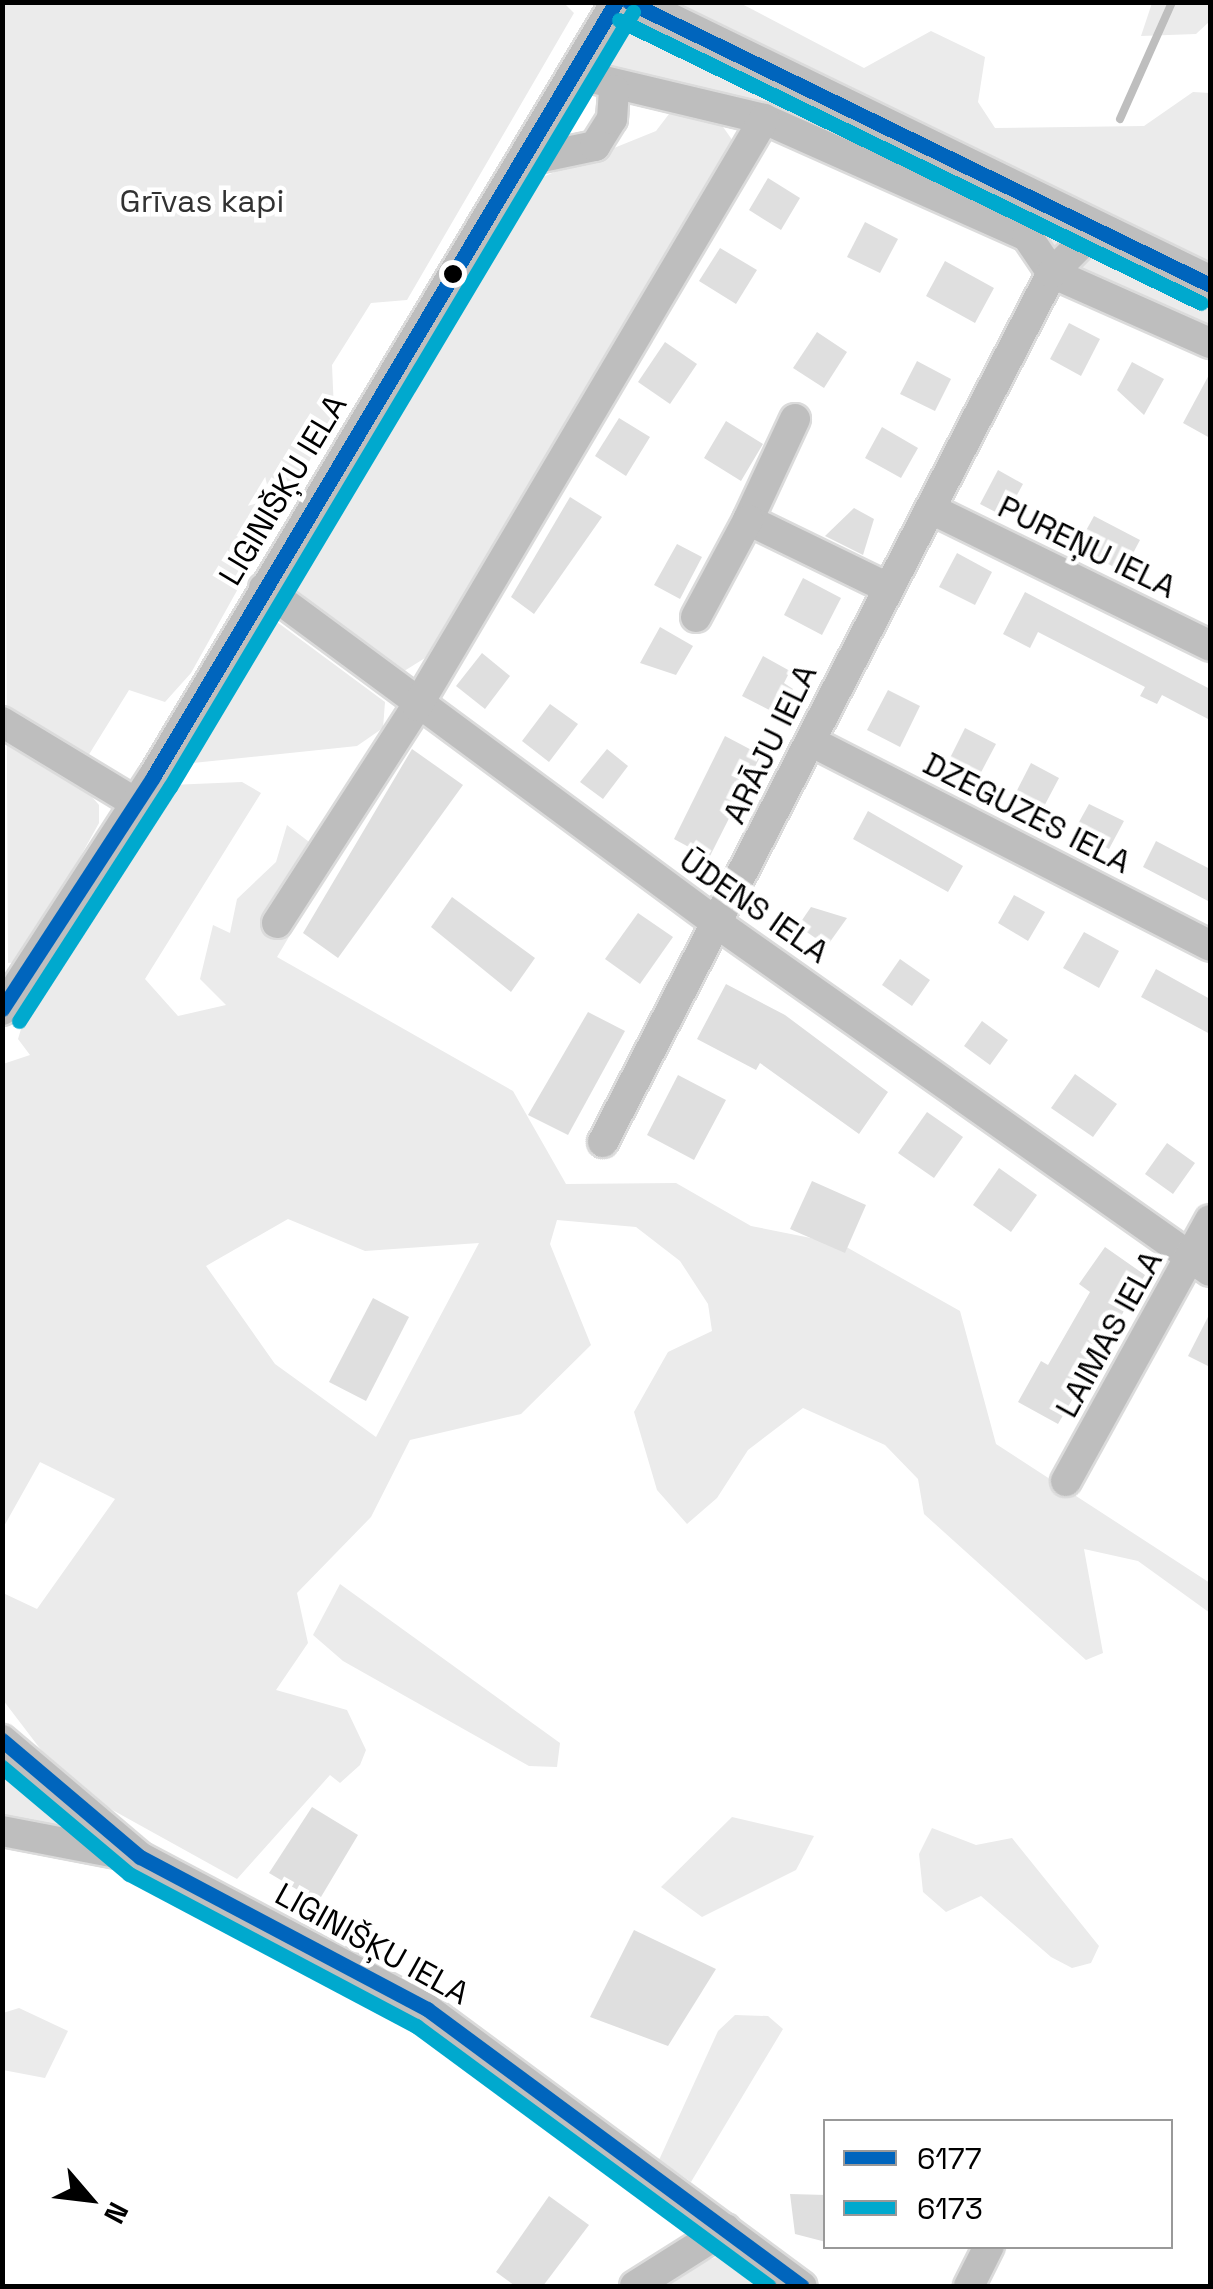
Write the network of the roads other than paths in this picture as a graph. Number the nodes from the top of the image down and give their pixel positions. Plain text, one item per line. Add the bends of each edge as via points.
1 (616, 2) edge
2 (628, 2) edge
3 (575, 74) junction
4 (614, 90) junction
5 (764, 119) junction
6 (523, 161) junction
7 (1097, 228) junction
8 (1052, 274) junction
9 (1210, 285) edge
10 (1210, 343) edge
11 (795, 419) dead end
12 (933, 510) junction
13 (748, 520) junction
14 (884, 586) junction
15 (264, 588) junction
16 (696, 617) dead end
17 (1210, 646) edge
18 (417, 706) junction
19 (2, 722) edge
20 (812, 742) junction
21 (136, 803) junction
22 (277, 923) dead end
23 (718, 924) junction
24 (1210, 946) edge
25 (2, 1010) edge
26 (603, 1142) dead end
27 (1210, 1220) edge
28 (1201, 1264) edge
29 (1066, 1481) dead end
30 (2, 1740) edge
31 (2, 1831) edge
32 (140, 1857) junction
33 (726, 2230) junction
34 (988, 2249) edge
35 (635, 2286) edge
36 (802, 2286) edge
37 (970, 2286) edge

1 - 3 street, LIGINIŠĶU IELA
2 - 7 main road
3 - 4 street
3 - 6 street, LIGINIŠĶU IELA
4 - 5 street
4 - 6 street via 612,119 595,146
5 - 8 street via 1026,236
5 - 18 street
6 - 15 street, LIGINIŠĶU IELA
7 - 8 street, ARĀJU IELA
7 - 9 main road
8 - 10 street
8 - 12 street, ARĀJU IELA
11 - 13 street
12 - 14 street, ARĀJU IELA
12 - 17 street, PUREŅU IELA
13 - 14 street
13 - 16 street
14 - 20 street, ARĀJU IELA
15 - 18 street, ŪDENS IELA
15 - 21 street, LIGINIŠĶU IELA
18 - 22 street
18 - 23 street, ŪDENS IELA
19 - 21 street
20 - 23 street, ARĀJU IELA
20 - 24 street, DZEGUZES IELA
21 - 25 street, LIGINIŠĶU IELA
23 - 26 street, ARĀJU IELA
23 - 28 street, ŪDENS IELA
27 - 28 street, LAIMAS IELA
28 - 29 street, LAIMAS IELA
30 - 32 street, LIGINIŠĶU IELA
31 - 32 street
32 - 33 street, LIGINIŠĶU IELA via 428,2009
33 - 35 street
33 - 36 street, LIGINIŠĶU IELA
34 - 37 street

